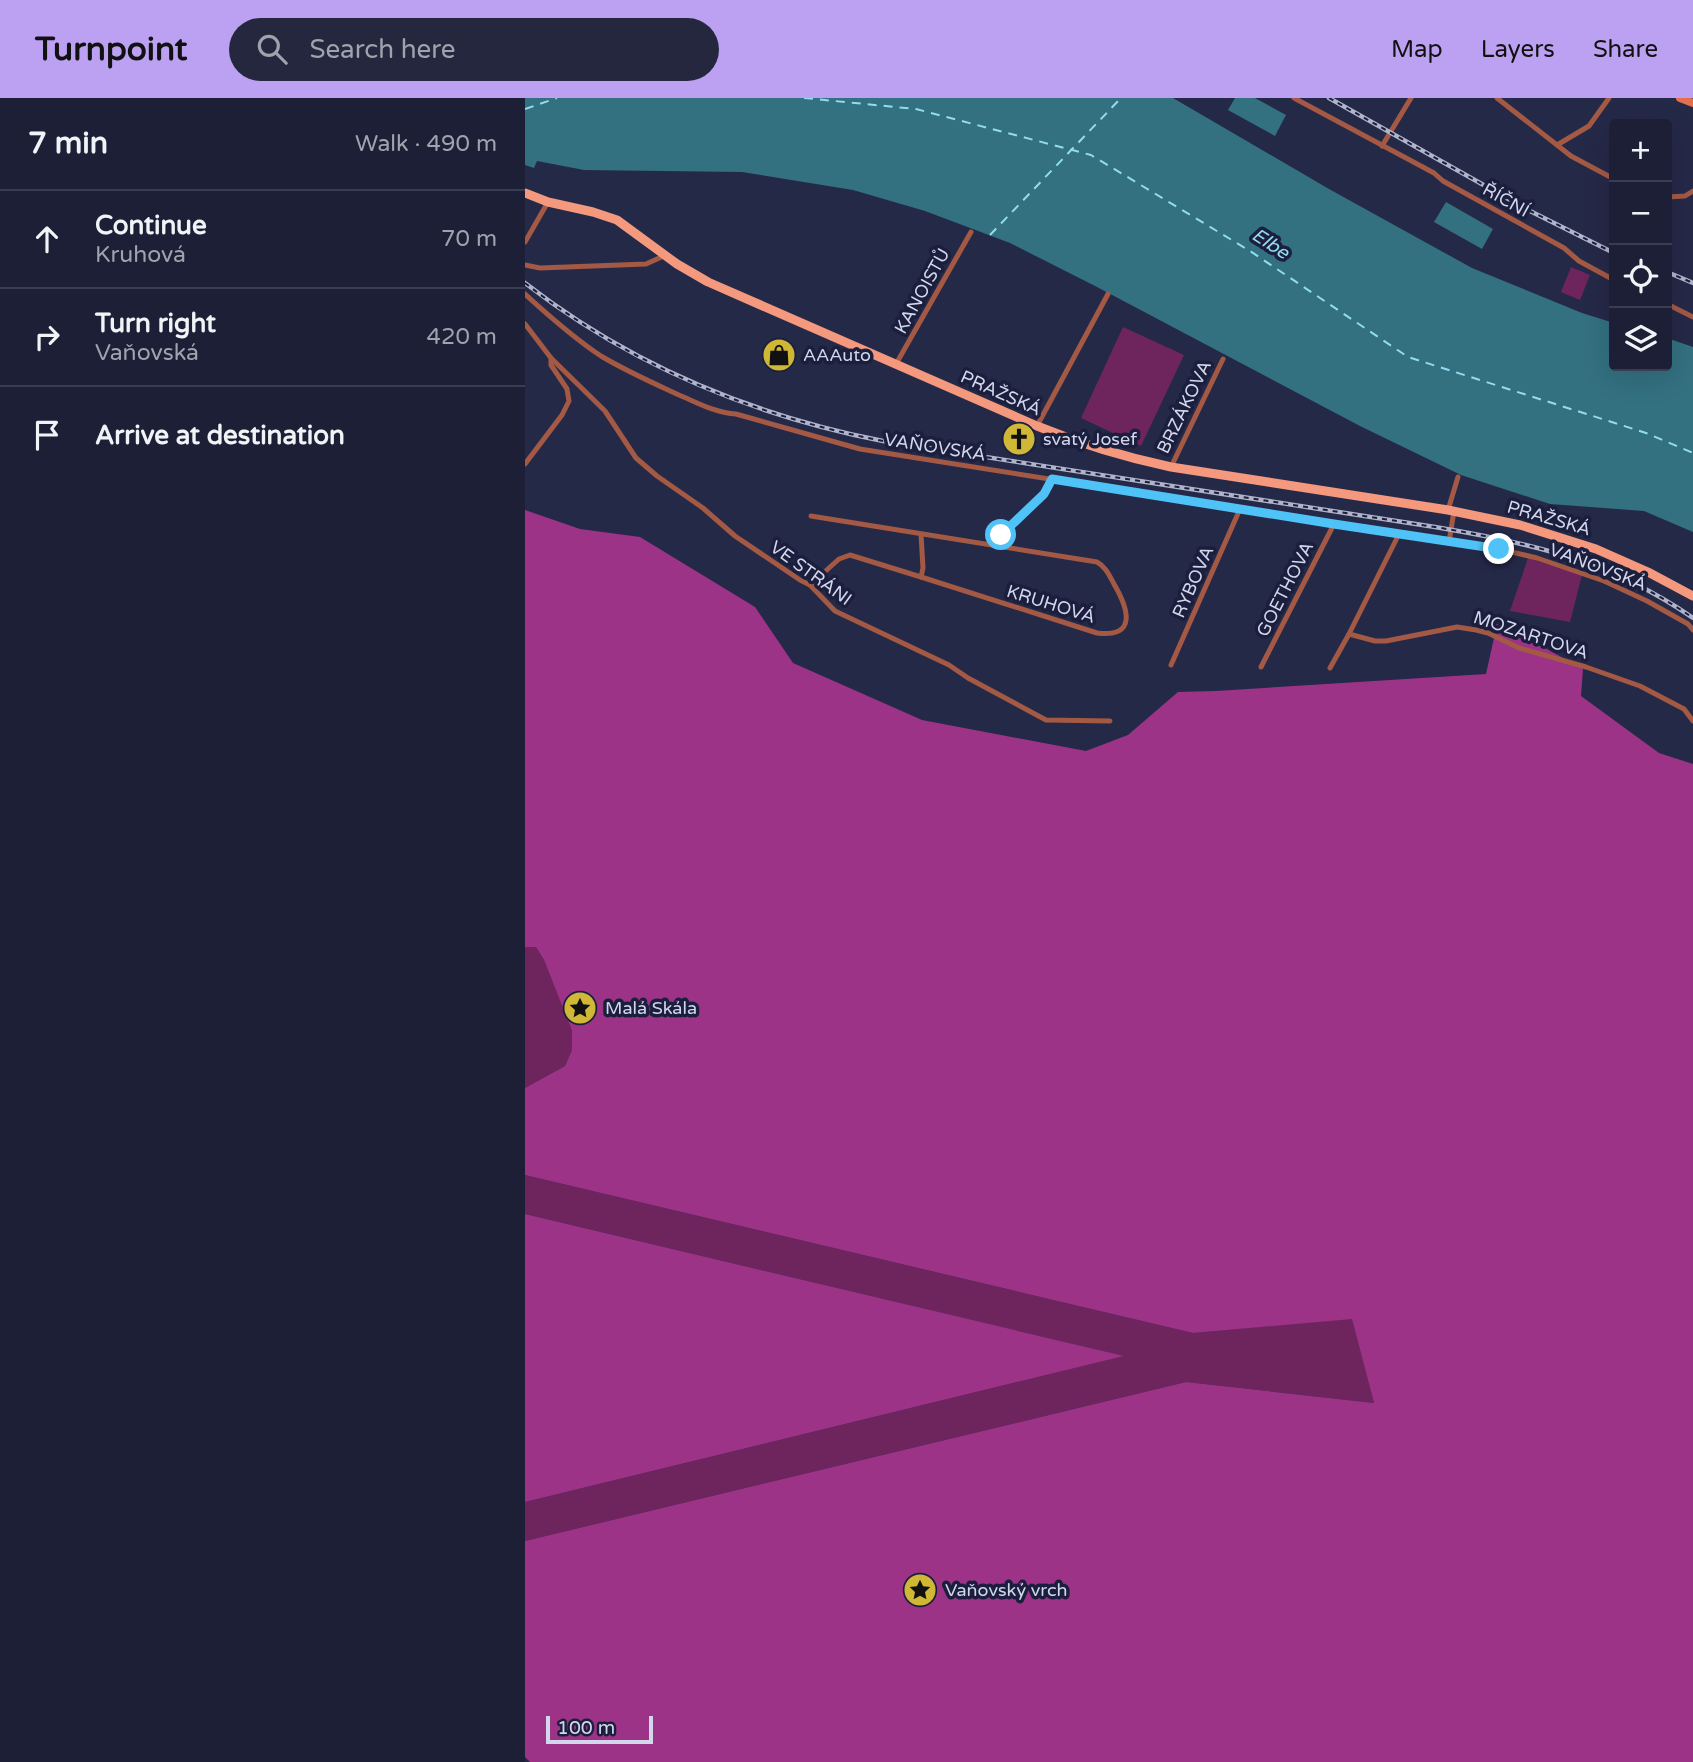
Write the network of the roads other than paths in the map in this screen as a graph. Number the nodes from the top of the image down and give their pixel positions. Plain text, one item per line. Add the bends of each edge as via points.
1 (1294, 98) edge
2 (1411, 98) edge
3 (1497, 98) edge
4 (1609, 98) edge
5 (1680, 98) edge
6 (1693, 103) edge
7 (1557, 145) junction
8 (1382, 146) junction
9 (1609, 176) edge
10 (1693, 191) edge
11 (525, 194) edge
12 (1672, 197) edge
13 (548, 202) junction
14 (971, 232) dead end
15 (525, 242) edge
16 (666, 255) junction
17 (525, 265) edge
18 (1609, 277) edge
19 (525, 294) edge
20 (1108, 294) dead end
21 (1672, 306) edge
22 (1693, 317) edge
23 (525, 324) edge
24 (551, 358) junction
25 (1223, 359) dead end
26 (896, 365) junction
27 (1037, 426) junction
28 (525, 464) edge
29 (1171, 467) junction
30 (1458, 477) dead end
31 (1052, 479) junction
32 (1240, 509) junction
33 (1451, 510) junction
34 (811, 516) dead end
35 (1334, 524) junction
36 (921, 534) junction
37 (1399, 534) junction
38 (1449, 542) junction
39 (997, 545) junction
40 (921, 577) junction
41 (810, 585) junction
42 (1693, 596) edge
43 (1693, 629) edge
44 (1349, 634) junction
45 (1171, 666) dead end
46 (1261, 667) dead end
47 (1330, 668) dead end
48 (1693, 720) edge
49 (1110, 721) dead end

1 - 8 street, ŘÍČNÍ
2 - 8 street
3 - 7 street
4 - 7 street via 1588,126
5 - 6 main road
7 - 9 street
8 - 18 street, ŘÍČNÍ
10 - 12 street
11 - 13 main road, PRAŽSKÁ
13 - 15 street
13 - 16 main road, PRAŽSKÁ via 617,220
14 - 26 street, KANOISTŮ
16 - 17 street via 646,264
16 - 26 main road, PRAŽSKÁ via 708,282
19 - 31 street, VAŇOVSKÁ via 601,355 711,408 860,449
20 - 27 street
21 - 22 street
23 - 24 street, VE STRÁNI
24 - 28 street via 569,401
24 - 41 street, VE STRÁNI via 605,411 636,458 735,536
25 - 29 street, BRZÁKOVA
26 - 27 main road, PRAŽSKÁ
27 - 29 main road, PRAŽSKÁ via 1100,449
29 - 33 main road, PRAŽSKÁ
30 - 33 street
31 - 32 street, VAŇOVSKÁ
31 - 39 street
32 - 35 street, VAŇOVSKÁ
32 - 45 street, RYBOVA
33 - 38 street
33 - 42 main road, PRAŽSKÁ via 1577,542
34 - 36 street, KRUHOVÁ
35 - 37 street, VAŇOVSKÁ
35 - 46 street, GOETHOVA
36 - 39 street, KRUHOVÁ
36 - 40 street
37 - 38 street, VAŇOVSKÁ
37 - 44 street
38 - 43 street, VAŇOVSKÁ via 1537,558 1604,581
39 - 40 street, KRUHOVÁ via 1101,564 1125,605 1124,626 1097,633
40 - 41 street, KRUHOVÁ via 851,555 839,559
41 - 49 street, VE STRÁNI via 835,611 949,664 1046,720
44 - 47 street
44 - 48 street, MOZARTOVA via 1386,641 1457,627 1476,630 1640,686 1684,709

